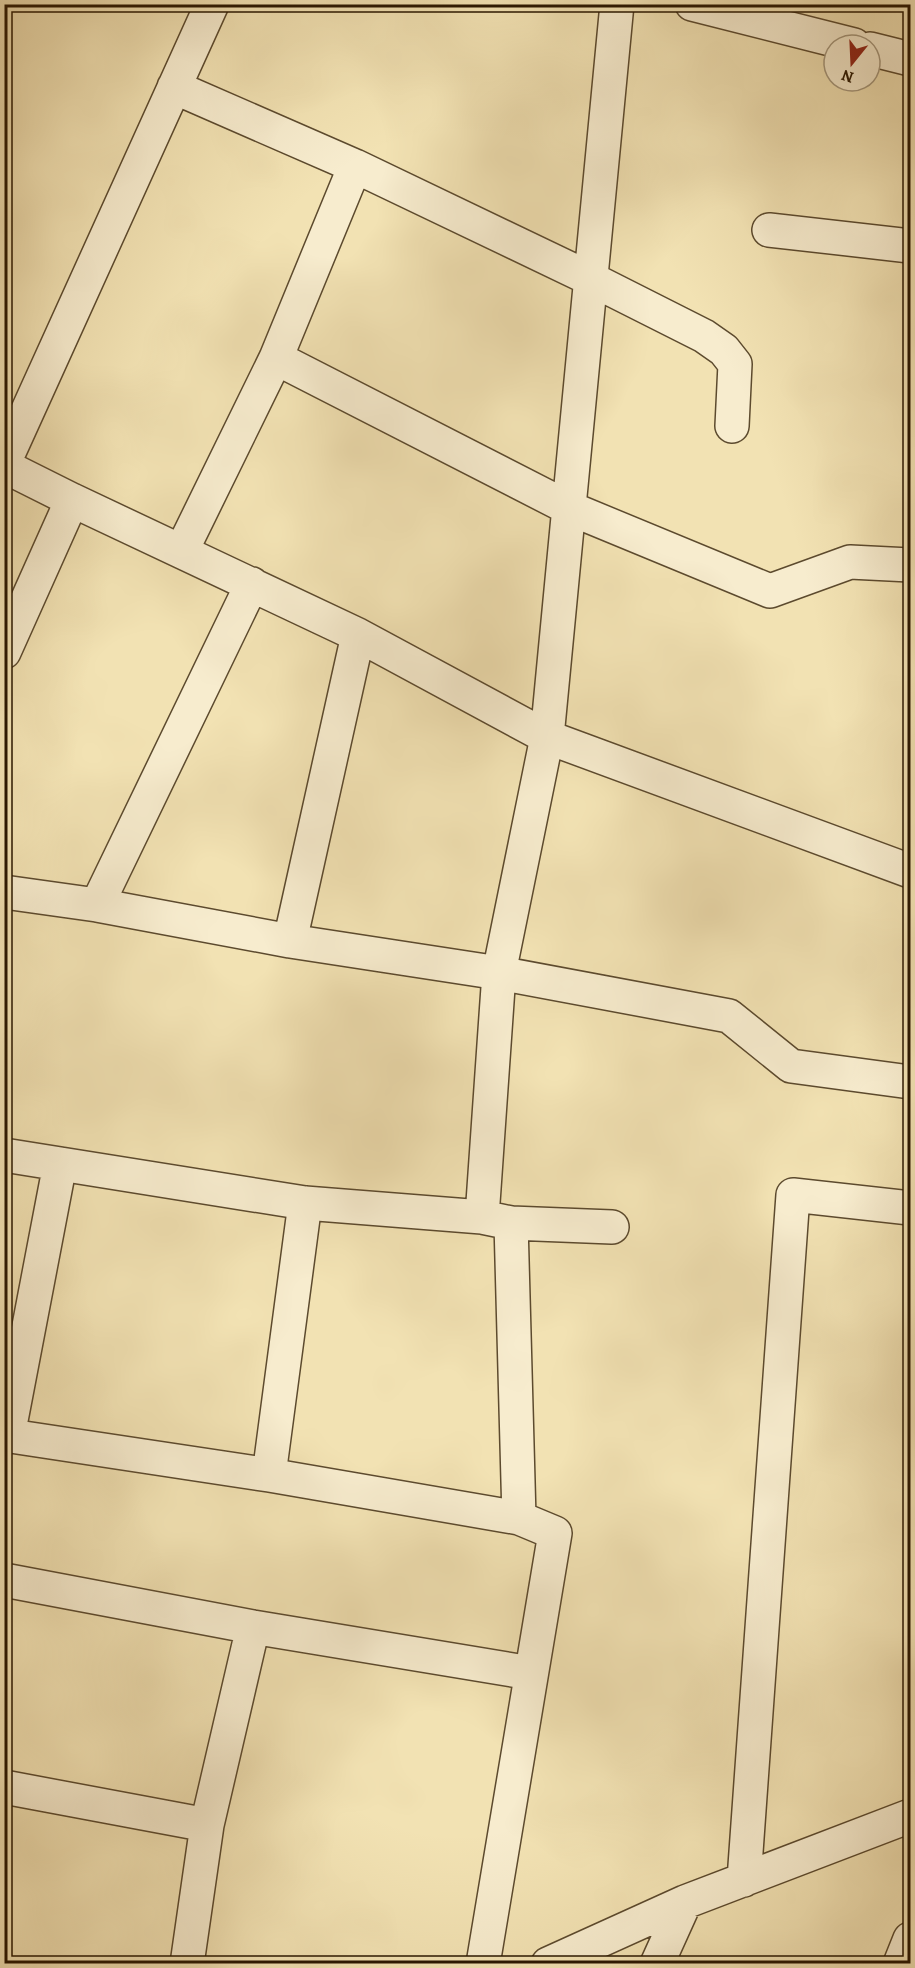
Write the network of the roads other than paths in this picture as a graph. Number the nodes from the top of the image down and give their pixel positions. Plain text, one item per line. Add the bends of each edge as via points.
1 (212, 4) edge
2 (618, 4) edge
3 (692, 4) edge
4 (822, 37) edge
5 (882, 52) edge
6 (910, 59) edge
7 (174, 87) junction
8 (356, 166) junction
9 (769, 230) dead end
10 (910, 246) edge
11 (591, 279) junction
12 (276, 358) junction
13 (732, 426) dead end
14 (4, 465) edge
15 (72, 500) junction
16 (569, 508) junction
17 (182, 550) junction
18 (910, 565) edge
19 (252, 584) junction
20 (358, 635) junction
21 (4, 652) edge
22 (547, 737) junction
23 (910, 871) edge
24 (4, 892) edge
25 (97, 905) junction
26 (290, 941) junction
27 (499, 973) junction
28 (910, 1082) edge
29 (4, 1155) edge
30 (60, 1164) junction
31 (305, 1203) junction
32 (910, 1208) edge
33 (496, 1220) junction
34 (612, 1227) dead end
35 (6, 1436) edge
36 (269, 1475) junction
37 (519, 1518) junction
38 (4, 1580) edge
39 (253, 1627) junction
40 (531, 1673) junction
41 (4, 1787) edge
42 (910, 1816) edge
43 (207, 1825) junction
44 (744, 1880) junction
45 (685, 1902) junction
46 (910, 1939) edge
47 (187, 1964) edge
48 (483, 1964) edge
49 (548, 1964) edge
50 (657, 1964) edge
51 (900, 1964) edge

1 - 7 street
2 - 11 street
3 - 4 street
5 - 6 street
7 - 8 street
7 - 14 street
8 - 11 street
8 - 12 street
9 - 10 street
11 - 13 street via 724,350 735,364
11 - 16 street
12 - 16 street
12 - 17 street
14 - 15 street
15 - 17 street
15 - 21 street
16 - 18 street via 770,591 850,562
16 - 22 street
17 - 19 street
19 - 20 street
19 - 25 street
20 - 22 street
20 - 26 street
22 - 23 street
22 - 27 street
24 - 25 street
25 - 26 street
26 - 27 street
27 - 28 street via 729,1016 791,1066
27 - 33 street
29 - 30 street
30 - 31 street
30 - 35 street
31 - 33 street
31 - 36 street
32 - 44 street via 793,1195
33 - 34 street
33 - 37 street
35 - 36 street
36 - 37 street
37 - 40 street via 555,1533
38 - 39 street
39 - 40 street
39 - 43 street
40 - 48 street
41 - 43 street
42 - 44 street
43 - 47 street
44 - 45 street
45 - 49 street
45 - 50 street
46 - 51 street

